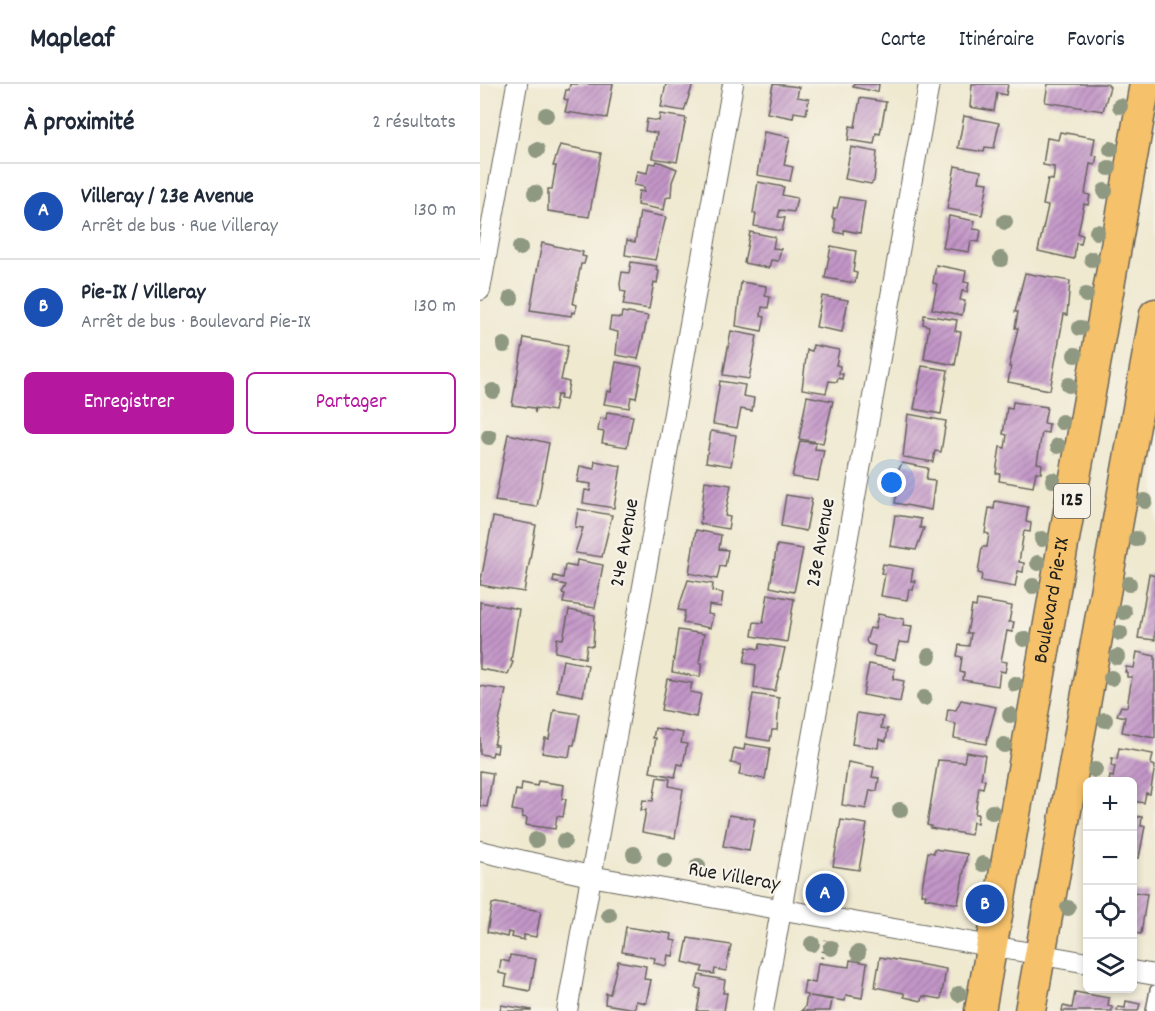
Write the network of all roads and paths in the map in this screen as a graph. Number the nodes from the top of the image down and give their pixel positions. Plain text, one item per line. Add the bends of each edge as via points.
1 (517, 84) edge
2 (733, 84) edge
3 (928, 84) edge
4 (1145, 84) edge
5 (484, 243) edge
6 (480, 290) edge
7 (1155, 314) edge
8 (480, 851) edge
9 (590, 876) junction
10 (781, 911) junction
11 (826, 940) dead end
12 (991, 947) junction
13 (1040, 955) junction
14 (1083, 962) edge
15 (821, 964) dead end
16 (1137, 972) edge
17 (1155, 975) edge
18 (1155, 990) edge
19 (567, 1011) edge
20 (763, 1011) edge
21 (980, 1011) edge
22 (1030, 1011) edge
23 (1151, 1011) edge

1 - 5 street
2 - 9 street, 24e Avenue
3 - 10 street, 23e Avenue
4 - 12 main road, Boulevard Pie-IX / 125
5 - 6 street
7 - 13 main road, 125
8 - 9 street, Rue Villeray
9 - 10 street, Rue Villeray
9 - 19 street, 24e Avenue
10 - 12 street, Rue Villeray
10 - 20 street, 23e Avenue
11 - 15 path
12 - 13 street, Rue Villeray
12 - 21 main road, Boulevard Pie-IX / 125
13 - 14 street, Rue Villeray
13 - 22 main road, 125
16 - 17 street
18 - 23 lane

